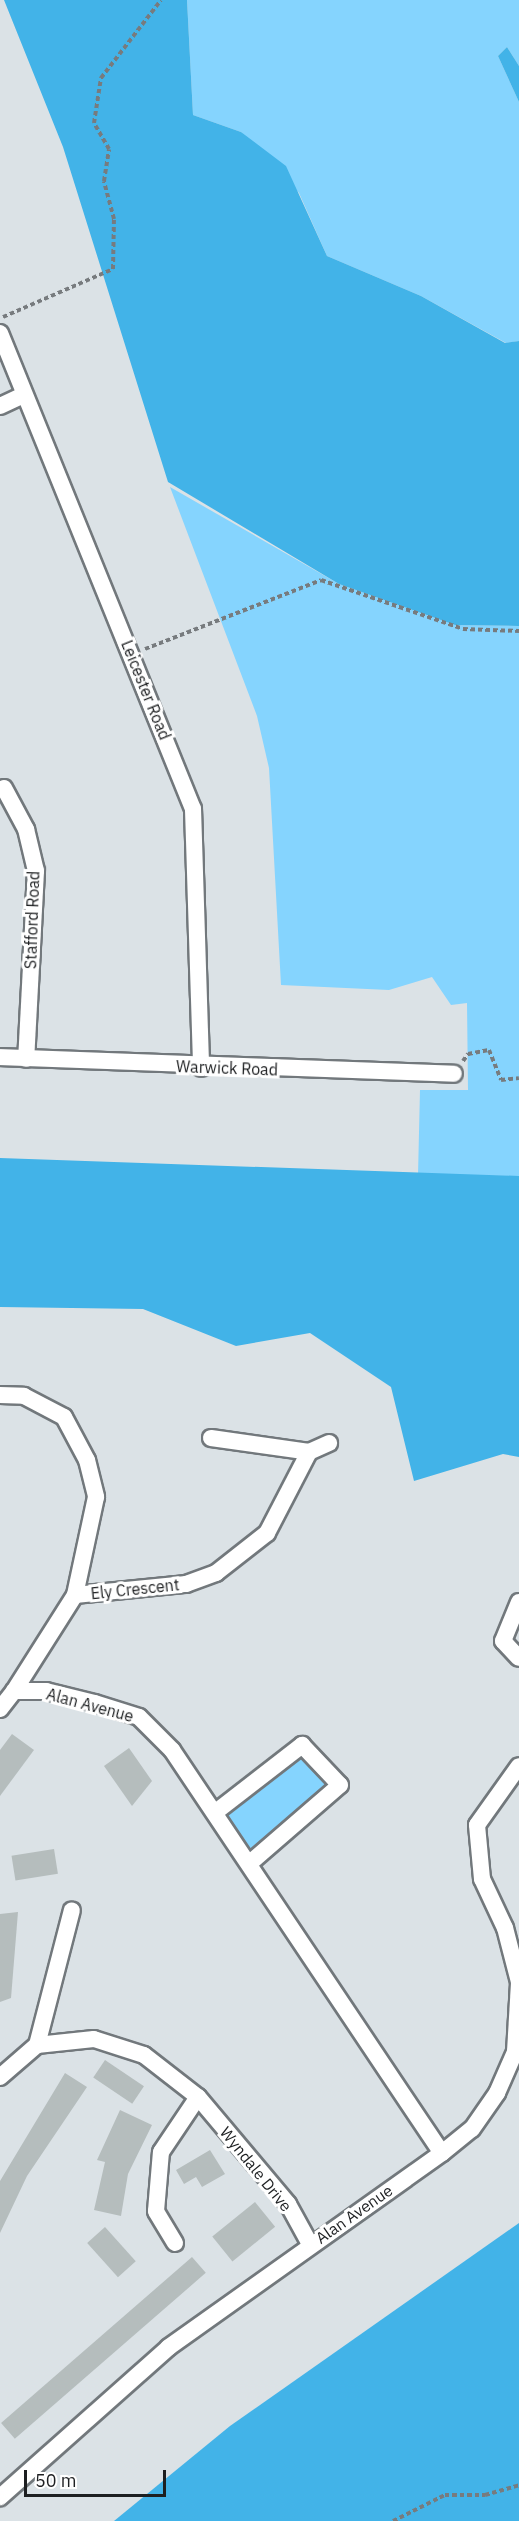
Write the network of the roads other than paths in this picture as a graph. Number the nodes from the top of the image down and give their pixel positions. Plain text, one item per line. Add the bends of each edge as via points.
1 (0, 333) edge
2 (24, 395) junction
3 (0, 406) edge
4 (4, 788) dead end
5 (0, 1057) edge
6 (26, 1059) junction
7 (201, 1068) junction
8 (454, 1074) road end
9 (0, 1395) edge
10 (211, 1438) dead end
11 (329, 1443) dead end
12 (309, 1452) junction
13 (75, 1595) junction
14 (519, 1602) edge
15 (519, 1658) edge
16 (14, 1691) junction
17 (0, 1709) edge
18 (519, 1766) edge
19 (217, 1811) junction
20 (250, 1863) junction
21 (72, 1910) dead end
22 (37, 2045) junction
23 (0, 2077) edge
24 (198, 2097) junction
25 (442, 2153) junction
26 (175, 2243) dead end
27 (310, 2244) junction
28 (0, 2497) edge

1 - 2 street, Leicester Road
2 - 3 street
2 - 7 street, Leicester Road via 193,809
4 - 6 street, Stafford Road via 26,829 36,871
5 - 6 street, Warwick Road
6 - 7 street, Warwick Road
7 - 8 street, Warwick Road
9 - 13 street via 47,1404 64,1417 87,1460 96,1497
10 - 12 street
11 - 12 street
12 - 13 street, Ely Crescent via 267,1533 216,1573 186,1584
13 - 16 street
14 - 15 street via 503,1641
16 - 17 street
16 - 19 street, Alan Avenue via 46,1691 139,1717 172,1750
18 - 25 street via 477,1824 482,1879 505,1928 519,1982 515,2052 497,2093 472,2129
19 - 20 street, Alan Avenue
19 - 20 street via 302,1745 340,1785
20 - 25 street, Alan Avenue
21 - 22 street
22 - 23 street
22 - 24 street, Wyndale Drive via 94,2039 144,2055
24 - 26 street via 161,2152 156,2211
24 - 27 street, Wyndale Drive via 288,2204
25 - 27 street, Alan Avenue
27 - 28 street, Alan Avenue via 168,2348

